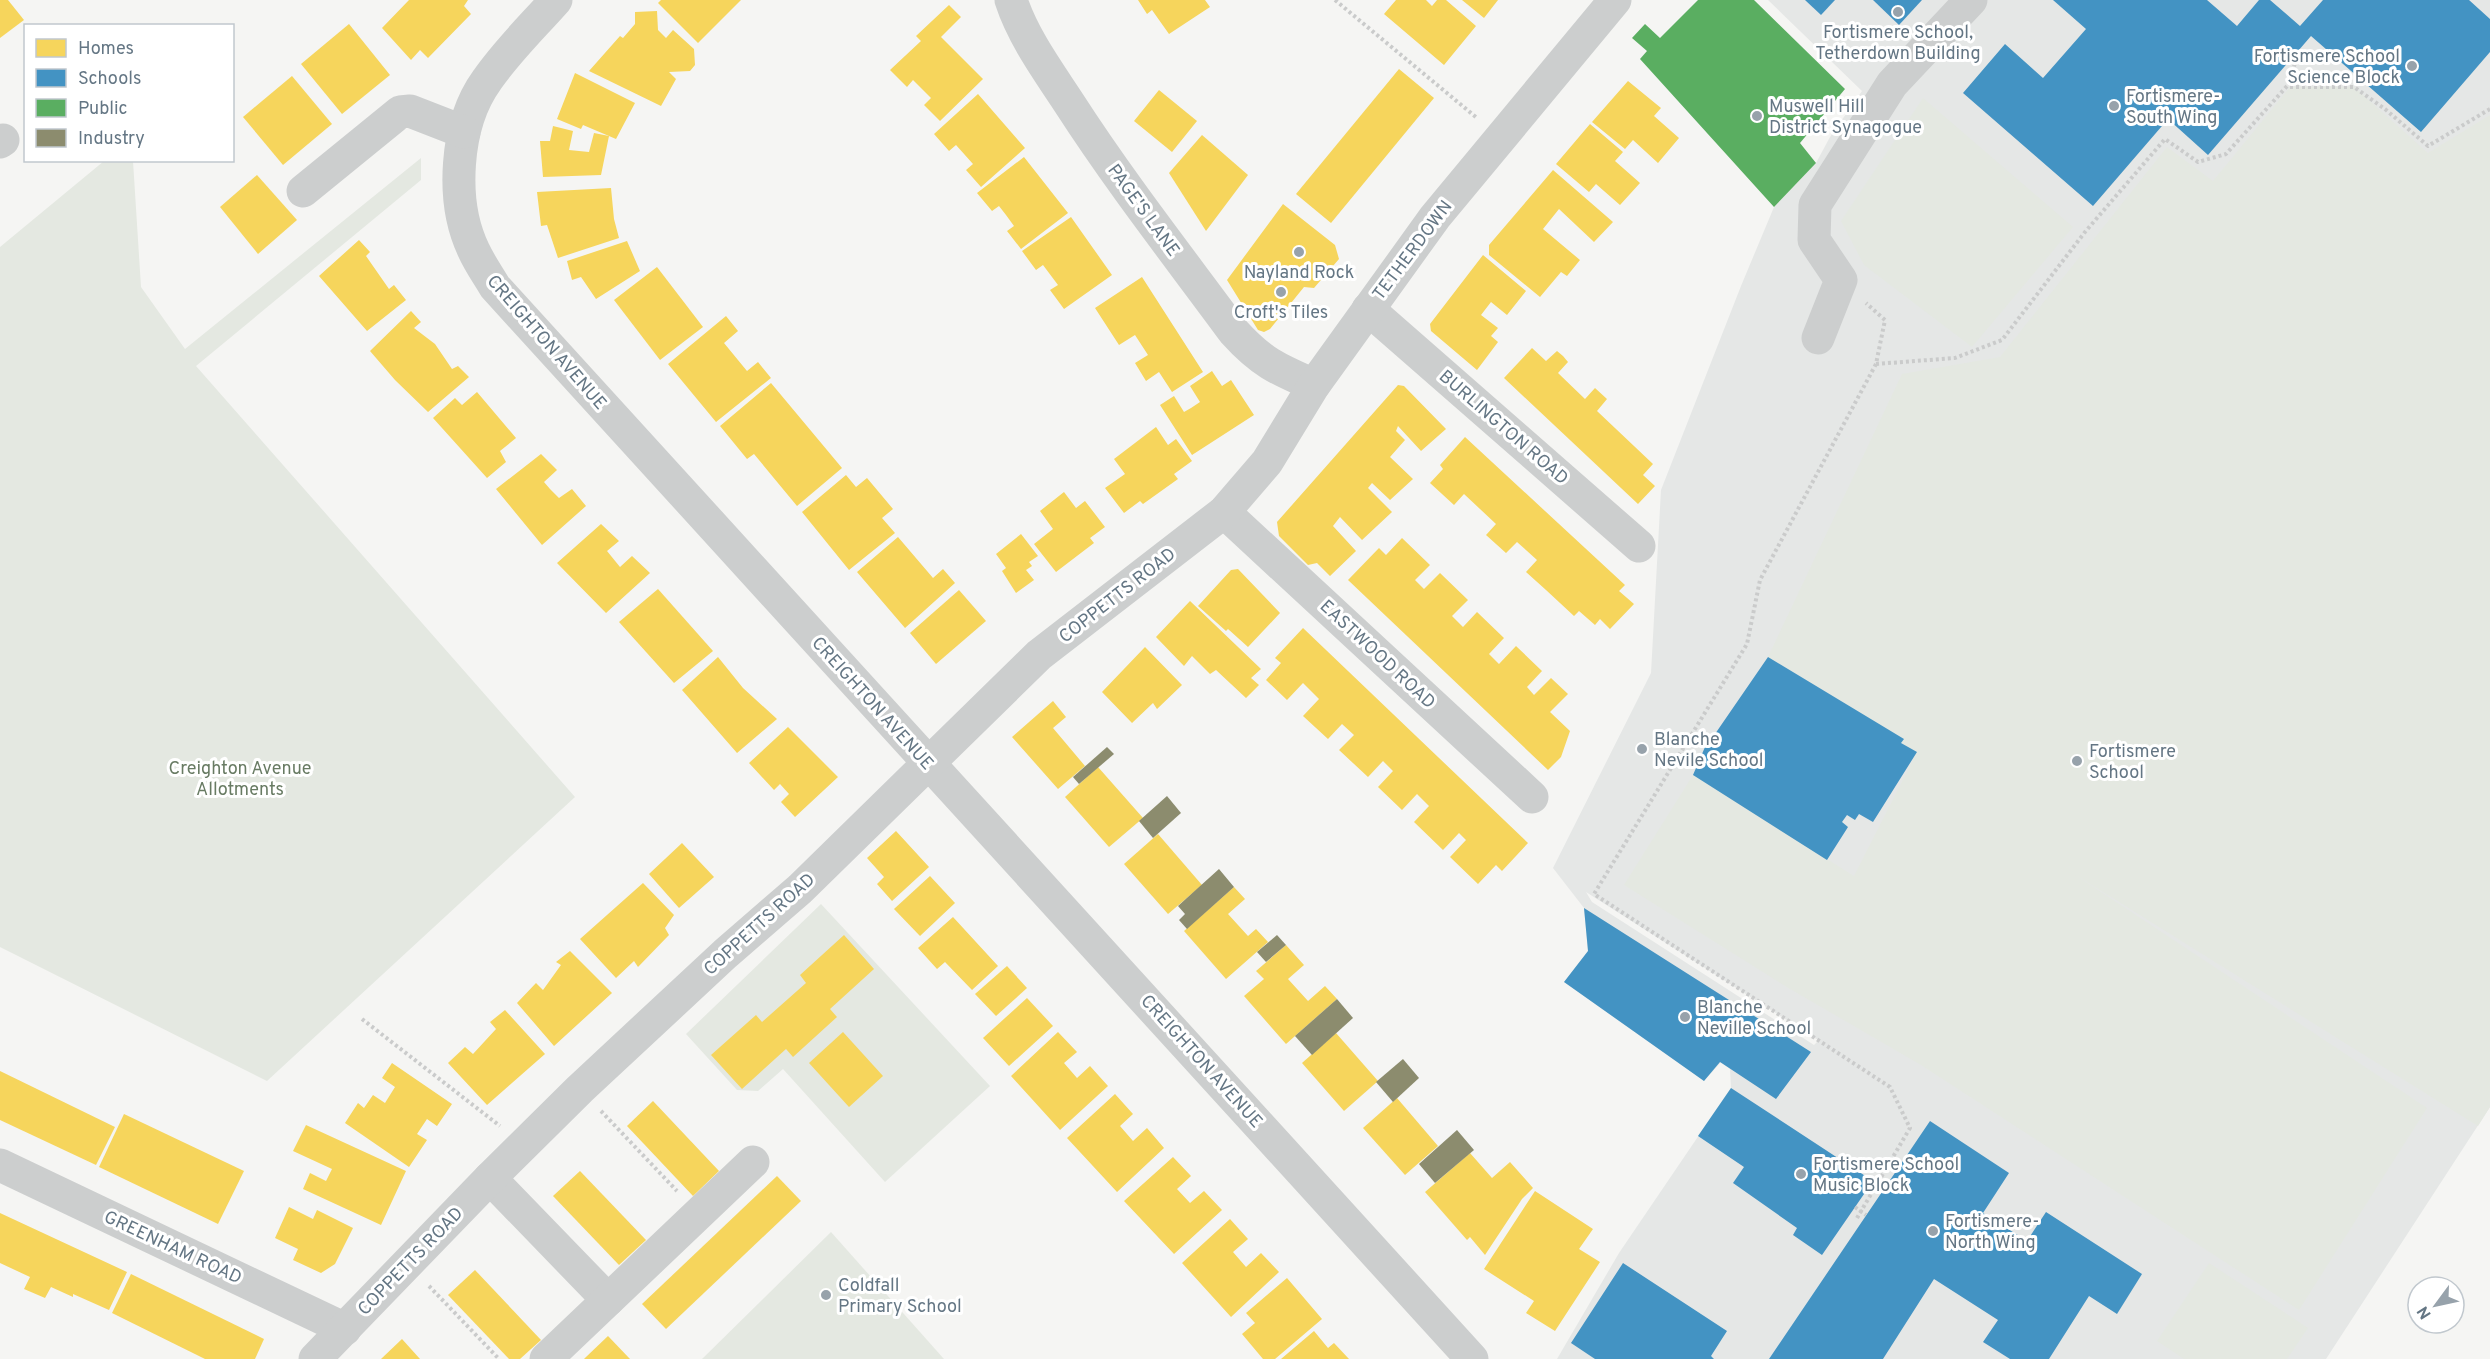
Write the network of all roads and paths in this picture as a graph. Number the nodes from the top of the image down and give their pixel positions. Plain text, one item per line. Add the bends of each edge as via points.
1 (556, 0) edge
2 (1011, 0) edge
3 (1335, 0) edge
4 (1615, 0) edge
5 (1971, 0) edge
6 (2298, 54) dead end
7 (2290, 87) dead end
8 (2490, 109) edge
9 (464, 132) junction
10 (1500, 137) junction
11 (303, 191) dead end
12 (1841, 280) junction
13 (1368, 309) junction
14 (1818, 338) dead end
15 (1876, 364) junction
16 (1314, 385) junction
17 (1224, 512) junction
18 (1639, 546) dead end
19 (927, 763) junction
20 (1532, 797) dead end
21 (362, 1019) dead end
22 (580, 1089) junction
23 (525, 1145) junction
24 (753, 1162) dead end
25 (0, 1165) edge
26 (490, 1178) junction
27 (1855, 1207) dead end
28 (1861, 1211) junction
29 (699, 1214) junction
30 (1866, 1215) dead end
31 (1857, 1218) dead end
32 (437, 1294) dead end
33 (608, 1300) junction
34 (345, 1329) junction
35 (315, 1359) edge
36 (498, 1359) edge
37 (546, 1359) edge
38 (1472, 1359) edge

1 - 9 street, CREIGHTON AVENUE via 485,82
2 - 16 street, PAGE'S LANE via 1046,68 1092,139 1234,332 1253,353 1277,369
3 - 10 path
4 - 10 street, TETHERDOWN
5 - 12 street via 1892,84 1815,205 1814,240
6 - 15 path via 2288,86 2226,154 2198,162 2165,139 2085,232 2002,340 1955,358
7 - 8 path via 2354,87 2428,146
9 - 11 street via 410,111 400,112
9 - 19 street, CREIGHTON AVENUE via 458,160 460,204 473,250 495,287
10 - 13 street, TETHERDOWN
12 - 14 street
12 - 15 path via 1885,320
13 - 16 street, TETHERDOWN
13 - 18 street, BURLINGTON ROAD
15 - 28 path via 1760,580 1747,644 1594,894 1890,1087 1910,1128
16 - 17 street, TETHERDOWN via 1267,462
17 - 19 street, COPPETTS ROAD via 1039,655
17 - 20 street, EASTWOOD ROAD
19 - 22 street, COPPETTS ROAD via 800,889
19 - 38 street, CREIGHTON AVENUE
21 - 23 path
22 - 23 street, COPPETTS ROAD
22 - 29 path
23 - 26 street, COPPETTS ROAD
24 - 29 street
25 - 34 street, GREENHAM ROAD
26 - 33 street
26 - 34 street, COPPETTS ROAD
27 - 28 path
28 - 30 path
28 - 31 path
29 - 33 street
32 - 36 path
33 - 37 street
34 - 35 street, COPPETTS ROAD

